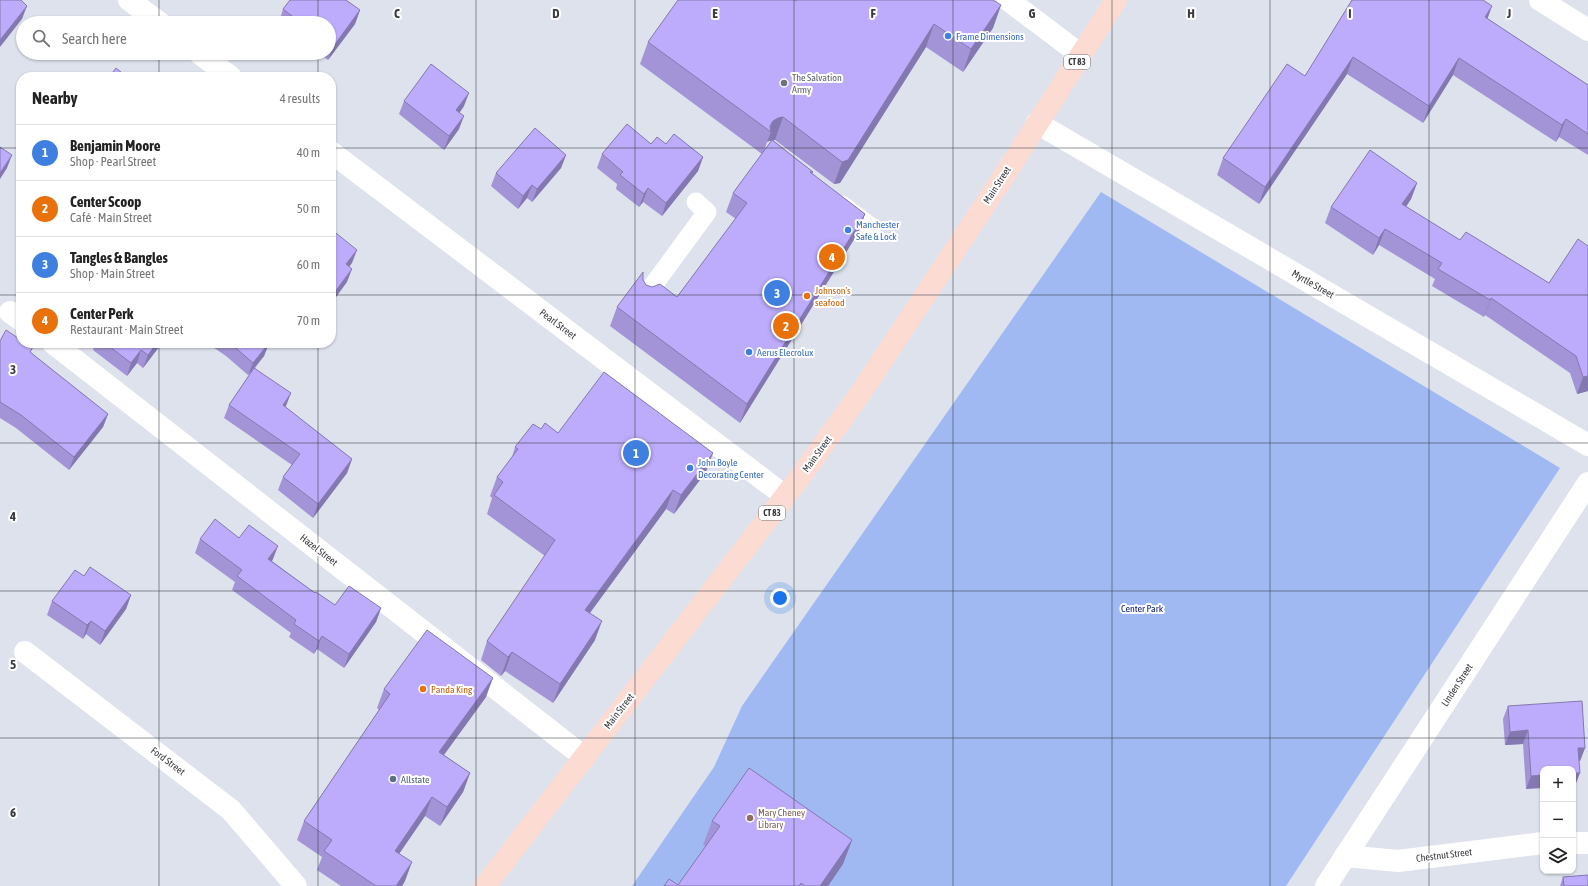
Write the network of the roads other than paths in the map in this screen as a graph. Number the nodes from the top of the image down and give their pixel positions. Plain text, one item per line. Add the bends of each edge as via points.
1 (129, 0) edge
2 (1008, 0) edge
3 (1116, 0) edge
4 (1540, 0) edge
5 (151, 16) edge
6 (1588, 30) edge
7 (1081, 55) junction
8 (208, 60) edge
9 (224, 72) edge
10 (1037, 123) junction
11 (336, 156) edge
12 (828, 194) edge
13 (696, 202) dead end
14 (872, 227) dead end
15 (646, 294) edge
16 (60, 348) edge
17 (1588, 445) edge
18 (1588, 483) edge
19 (785, 496) junction
20 (25, 652) dead end
21 (584, 756) junction
22 (1540, 843) edge
23 (1576, 843) edge
24 (1588, 843) edge
25 (1346, 856) junction
26 (296, 886) edge
27 (485, 886) edge
28 (1326, 886) edge

1 - 5 street
2 - 7 street
3 - 7 main road, Main Street / CT 83
4 - 6 street
7 - 10 main road, Main Street / CT 83
8 - 9 street
10 - 17 street, Myrtle Street
10 - 19 main road, Main Street / CT 83 via 844,416
11 - 19 street, Pearl Street
12 - 14 lane
13 - 15 lane via 707,212
16 - 21 street, Hazel Street
18 - 25 street, Linden Street
19 - 21 main road, Main Street / CT 83
20 - 26 street, Ford Street via 231,810
21 - 27 main road, Main Street / CT 83
22 - 25 street, Chestnut Street via 1398,861
23 - 24 street
25 - 28 street, Linden Street

